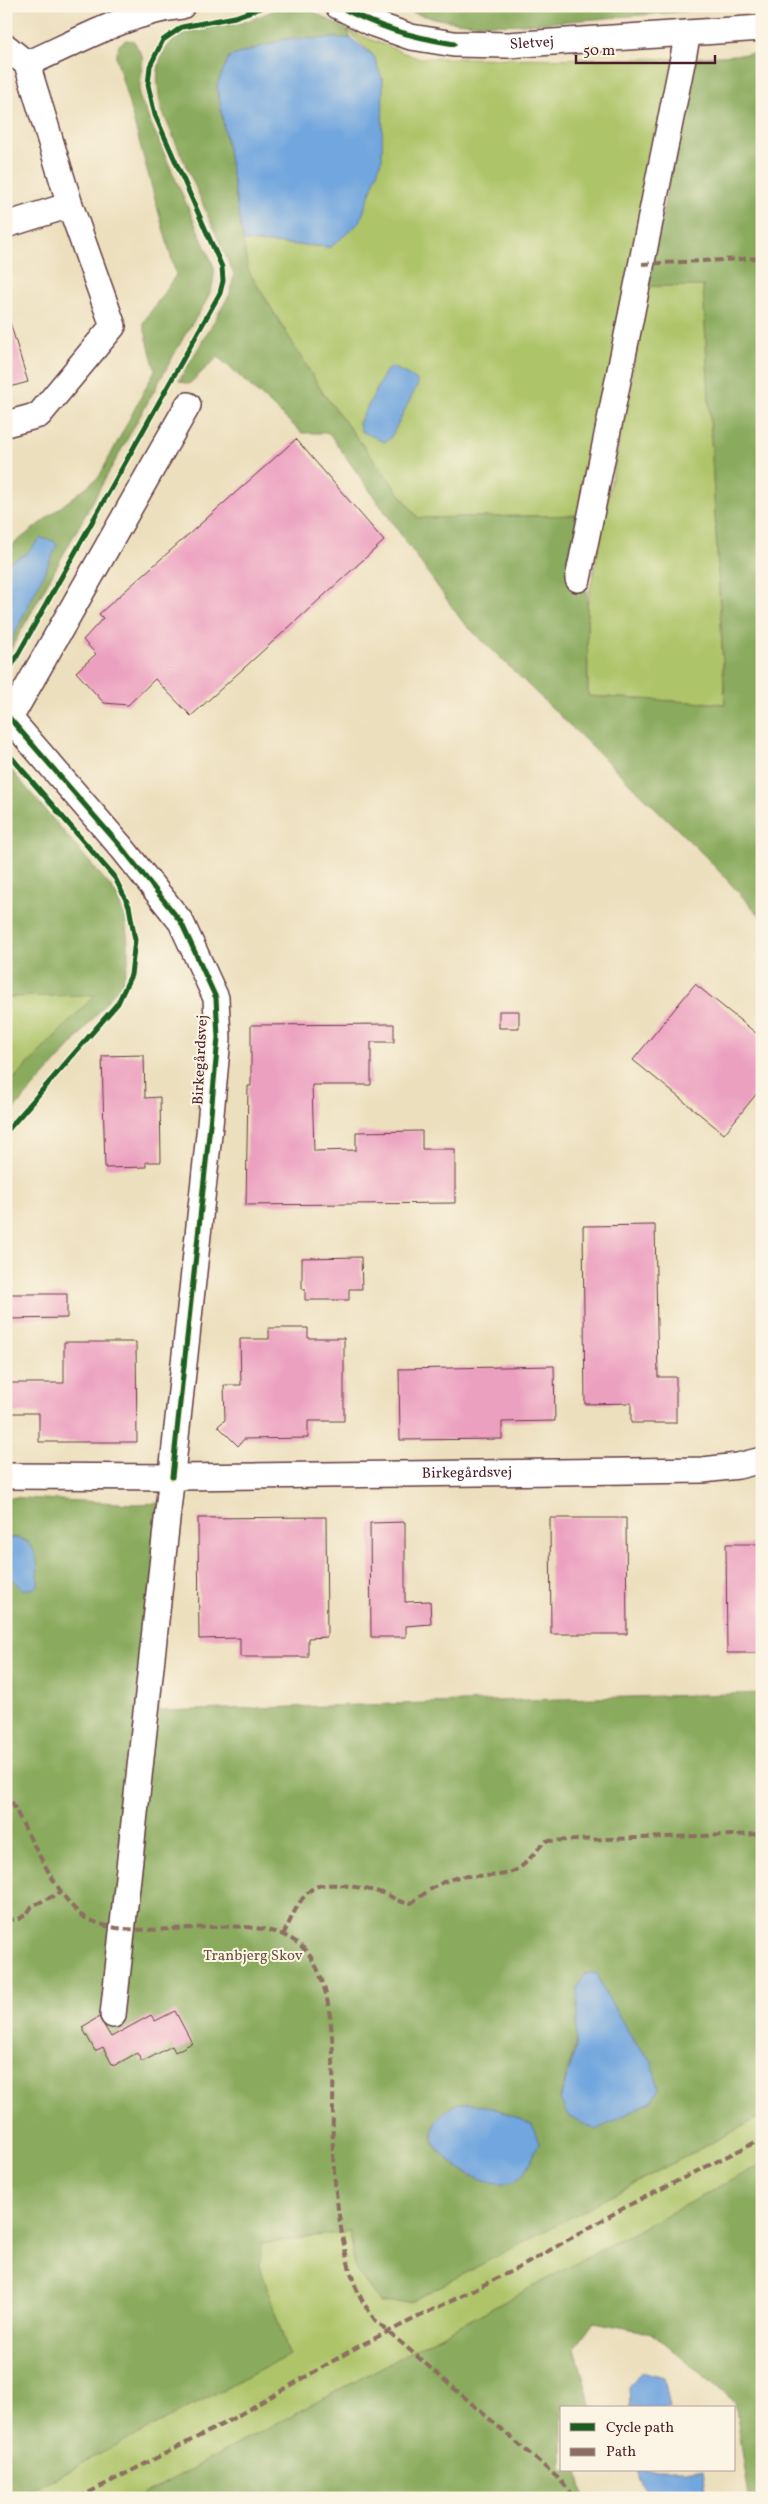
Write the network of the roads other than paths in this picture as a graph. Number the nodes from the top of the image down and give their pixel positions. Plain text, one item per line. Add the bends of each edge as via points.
1 (182, 6) edge
2 (338, 6) edge
3 (762, 28) edge
4 (688, 33) junction
5 (6, 47) edge
6 (27, 64) junction
7 (70, 205) junction
8 (6, 225) edge
9 (188, 405) dead end
10 (6, 424) edge
11 (578, 579) dead end
12 (8, 716) edge
13 (762, 1460) edge
14 (6, 1476) edge
15 (172, 1478) junction
16 (113, 2015) dead end

1 - 6 street via 157,9 127,20
2 - 4 street, Sletvej via 411,37 454,44 508,45
3 - 4 street, Sletvej
4 - 11 street
5 - 6 street
6 - 7 street
7 - 8 street
7 - 10 street via 113,326 39,415
9 - 12 street
12 - 15 street, Birkegårdsvej via 181,922 216,998 218,1038
13 - 15 street, Birkegårdsvej via 703,1470
14 - 15 street, Birkegårdsvej
15 - 16 street

